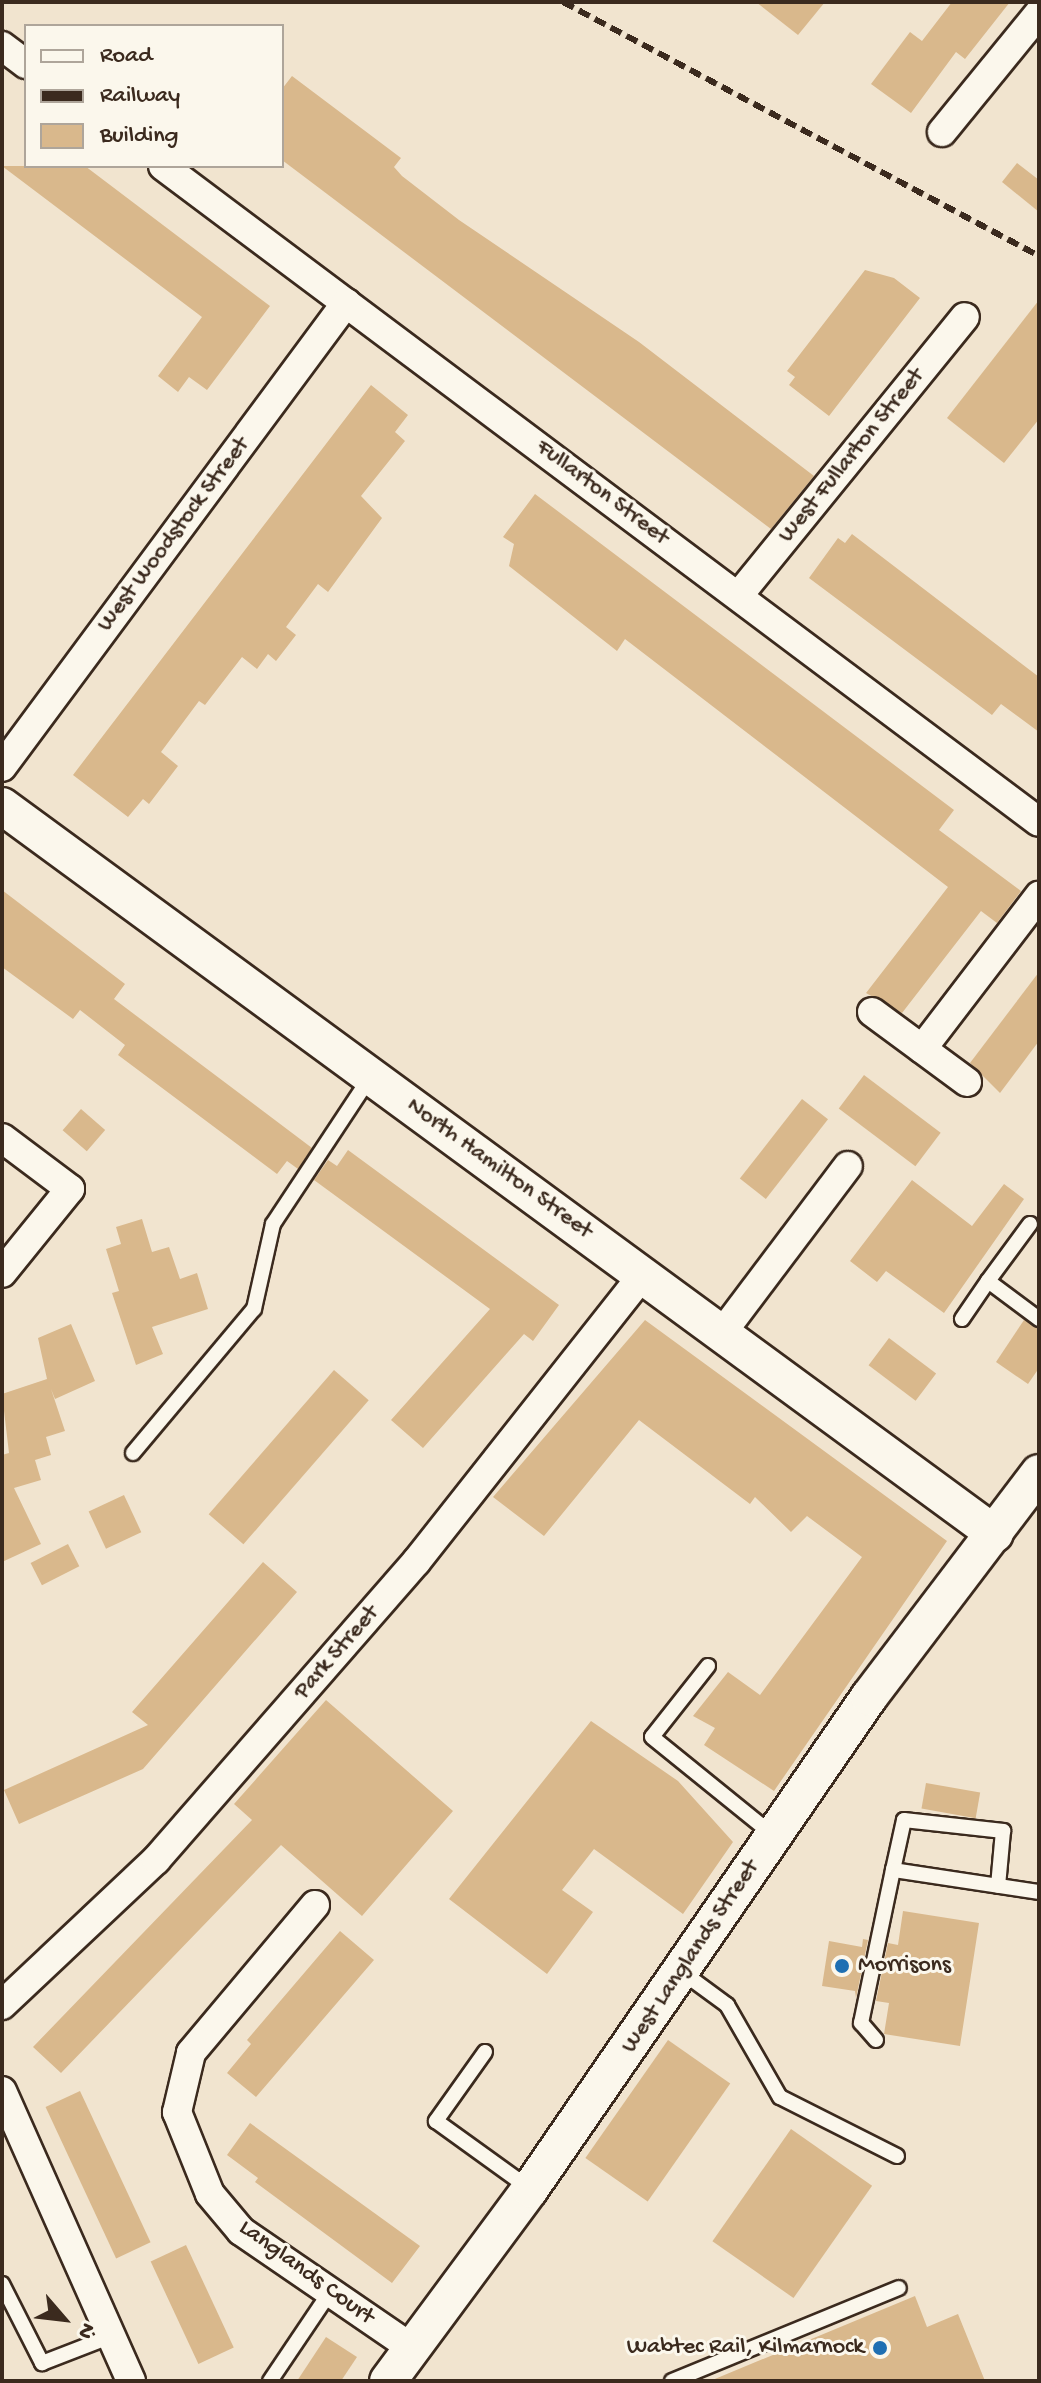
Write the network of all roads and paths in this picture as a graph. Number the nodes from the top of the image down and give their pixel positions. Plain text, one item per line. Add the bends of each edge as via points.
1 (1039, 13) edge
2 (942, 132) dead end
3 (166, 168) edge
4 (346, 303) junction
5 (965, 317) dead end
6 (739, 595) junction
7 (2, 767) edge
8 (2, 806) edge
9 (1034, 809) edge
10 (1039, 896) edge
11 (872, 1012) dead end
12 (922, 1049) junction
13 (372, 1076) junction
14 (967, 1082) dead end
15 (2, 1138) edge
16 (848, 1166) dead end
17 (1030, 1224) dead end
18 (2, 1273) edge
19 (643, 1275) junction
20 (988, 1281) junction
21 (962, 1319) dead end
22 (1039, 1319) edge
23 (722, 1333) junction
24 (133, 1453) dead end
25 (1039, 1473) edge
26 (995, 1534) junction
27 (708, 1666) dead end
28 (773, 1835) junction
29 (893, 1870) junction
30 (998, 1886) junction
31 (1039, 1892) edge
32 (315, 1905) dead end
33 (682, 1972) junction
34 (2, 2005) edge
35 (876, 2040) dead end
36 (485, 2052) dead end
37 (2, 2091) edge
38 (897, 2156) dead end
39 (530, 2189) junction
40 (2, 2284) edge
41 (899, 2288) dead end
42 (330, 2292) junction
43 (109, 2337) junction
44 (412, 2348) junction
45 (131, 2381) edge
46 (270, 2381) edge
47 (388, 2381) edge
48 (672, 2381) edge

1 - 2 street
3 - 4 street, Fullarton Street
4 - 6 street, Fullarton Street
4 - 7 street, West Woodstock Street
5 - 6 street, West Fullarton Street
6 - 9 street, Fullarton Street
8 - 13 street, North Hamilton Street
10 - 12 street
11 - 12 street
12 - 14 street
13 - 19 street, North Hamilton Street
13 - 24 lane via 273,1224 254,1309
15 - 18 street via 70,1189
16 - 23 street
17 - 20 lane
19 - 23 street, North Hamilton Street
19 - 34 street, Park Street via 416,1562 156,1860
20 - 21 lane
20 - 22 lane
23 - 26 street, North Hamilton Street
25 - 26 street, West Langlands Street
26 - 28 street, West Langlands Street
27 - 28 lane via 652,1737
28 - 33 street, West Langlands Street
29 - 30 lane
29 - 30 lane via 904,1820 1003,1831
29 - 35 lane via 861,2023
30 - 31 lane
32 - 42 street, Langlands Court via 191,2053 177,2112 210,2194 241,2231
33 - 38 lane via 727,2005 780,2097
33 - 39 street, West Langlands Street
36 - 39 lane via 436,2121
37 - 43 street
39 - 44 street, West Langlands Street
40 - 43 lane via 42,2363
41 - 48 lane
42 - 44 street, Langlands Court
42 - 46 lane
43 - 45 street
44 - 47 street, West Langlands Street

